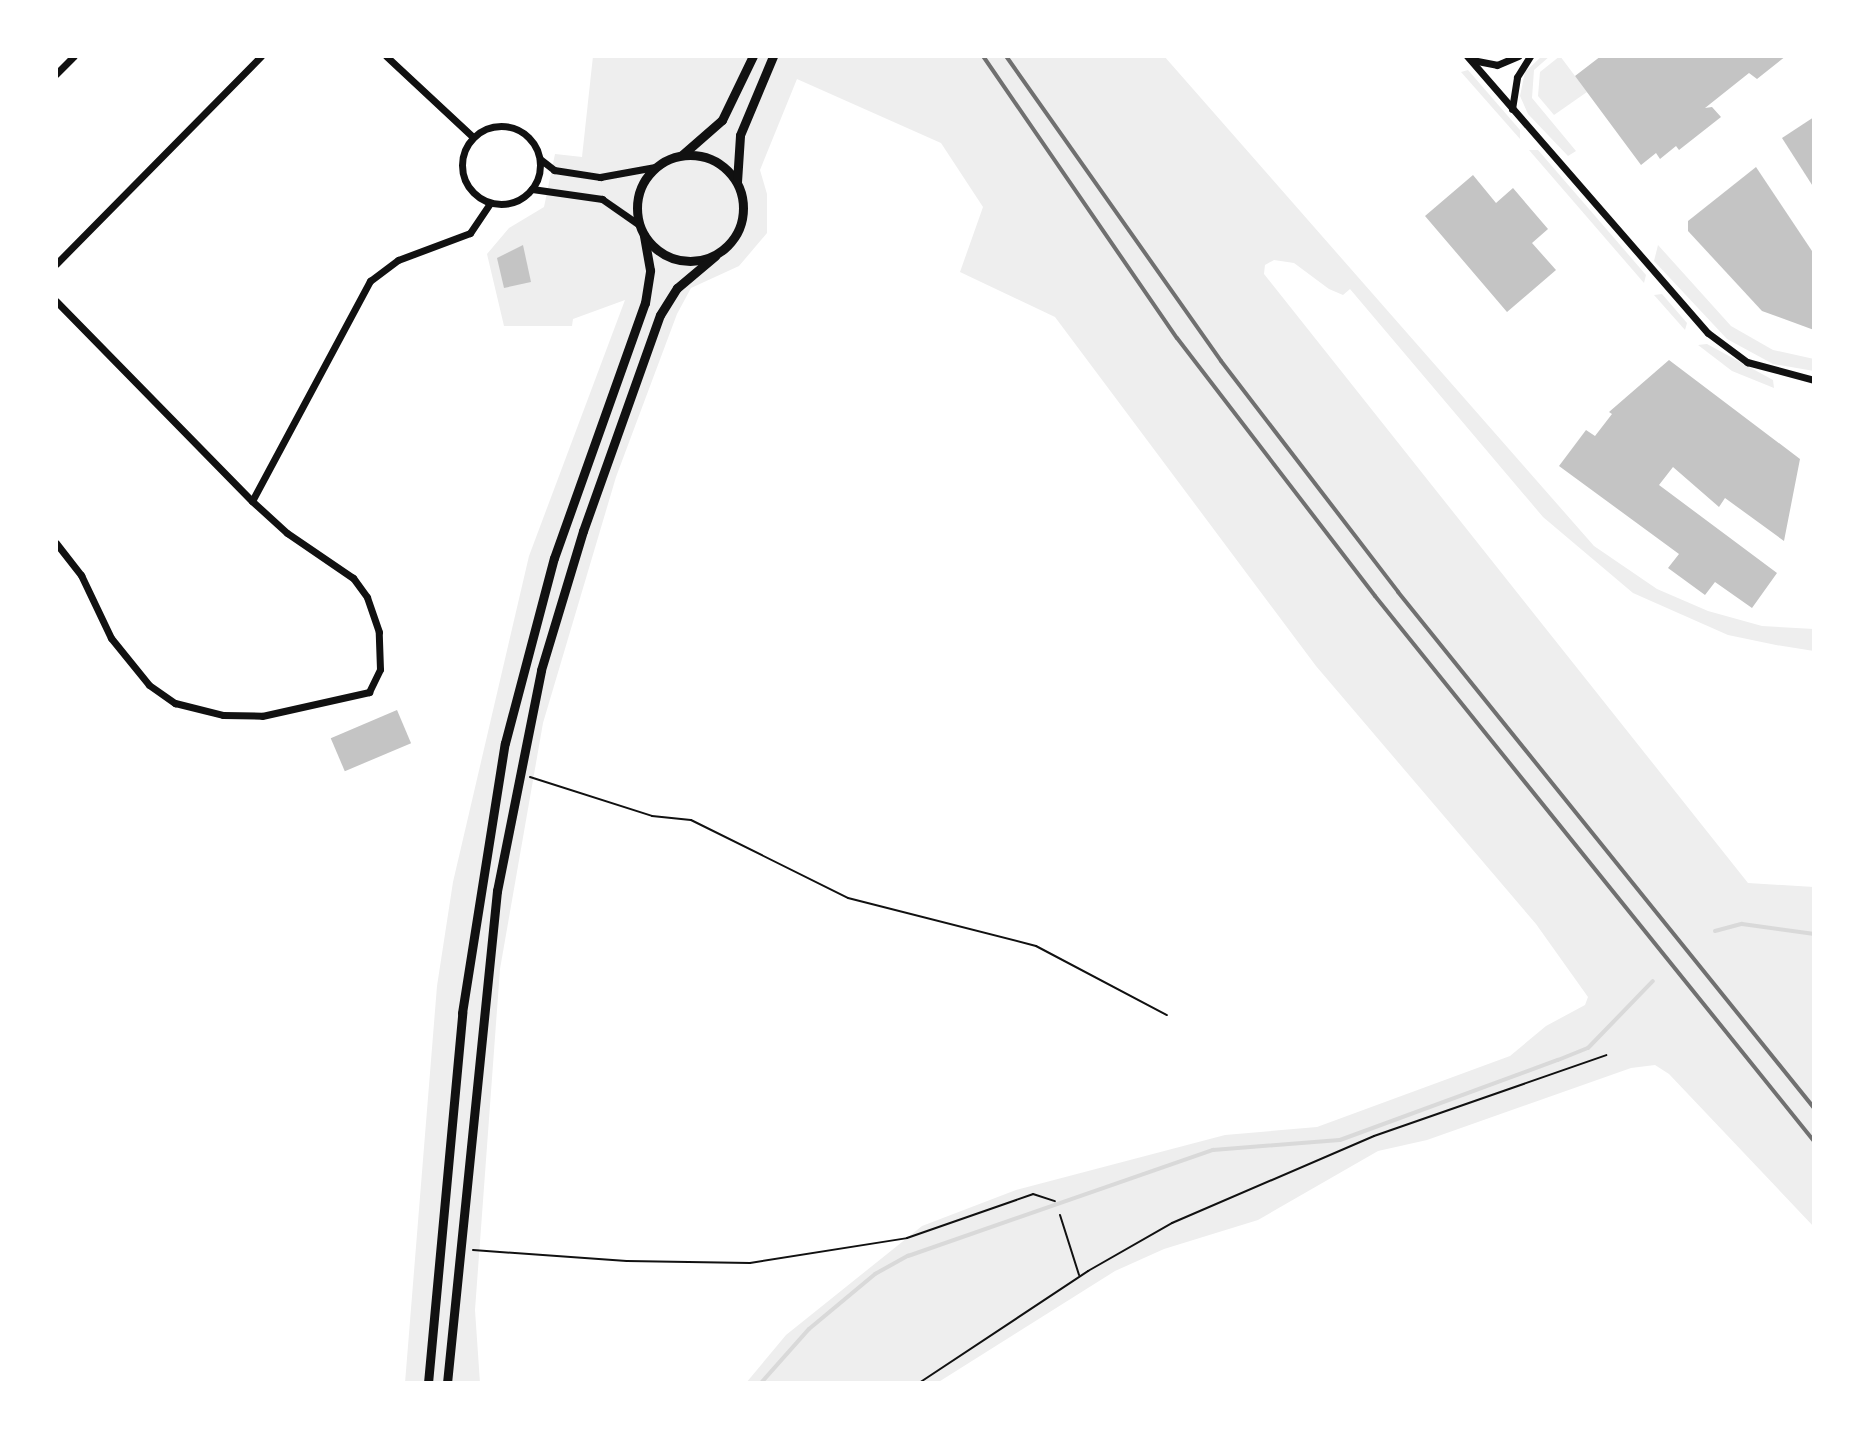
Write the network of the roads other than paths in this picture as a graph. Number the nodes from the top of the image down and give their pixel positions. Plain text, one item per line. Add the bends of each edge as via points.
1 (74, 56) edge
2 (261, 56) edge
3 (386, 56) edge
4 (753, 56) edge
5 (773, 56) edge
6 (1518, 56) edge
7 (1530, 56) edge
8 (1468, 57) edge
9 (56, 74) edge
10 (1512, 109) junction
11 (473, 137) junction
12 (682, 155) junction
13 (540, 159) junction
14 (655, 167) junction
15 (737, 183) junction
16 (532, 189) junction
17 (490, 203) junction
18 (638, 224) junction
19 (644, 236) junction
20 (715, 256) junction
21 (56, 264) edge
22 (56, 301) edge
23 (1814, 380) edge
24 (252, 501) junction
25 (56, 543) edge
26 (428, 1383) edge
27 (447, 1383) edge

1 - 9 street
2 - 21 street
3 - 11 street
4 - 12 street via 722,120
5 - 15 street via 740,135
6 - 8 street via 1485,66
7 - 10 street via 1517,77
8 - 10 street
10 - 23 street via 1708,333 1747,362
11 - 13 street via 484,129 508,126 529,138
11 - 17 street via 462,156 464,180
12 - 14 street
12 - 15 street via 714,160
13 - 14 street via 554,170 600,177
13 - 16 street
14 - 18 street via 638,193
15 - 20 street via 741,224 729,246
16 - 17 street via 513,203
16 - 18 street via 593,196
17 - 24 street via 470,233 398,260 370,281
18 - 19 street
19 - 20 street via 668,258 700,262
19 - 26 street via 650,270 645,303 554,558 505,743 462,1013
20 - 27 street via 677,288 660,315 560,602 518,773 486,974
22 - 24 street
24 - 25 street via 287,533 353,578 367,597 379,632 380,656 378,677 369,692 262,716 223,715 175,703 149,685 111,638 81,575

